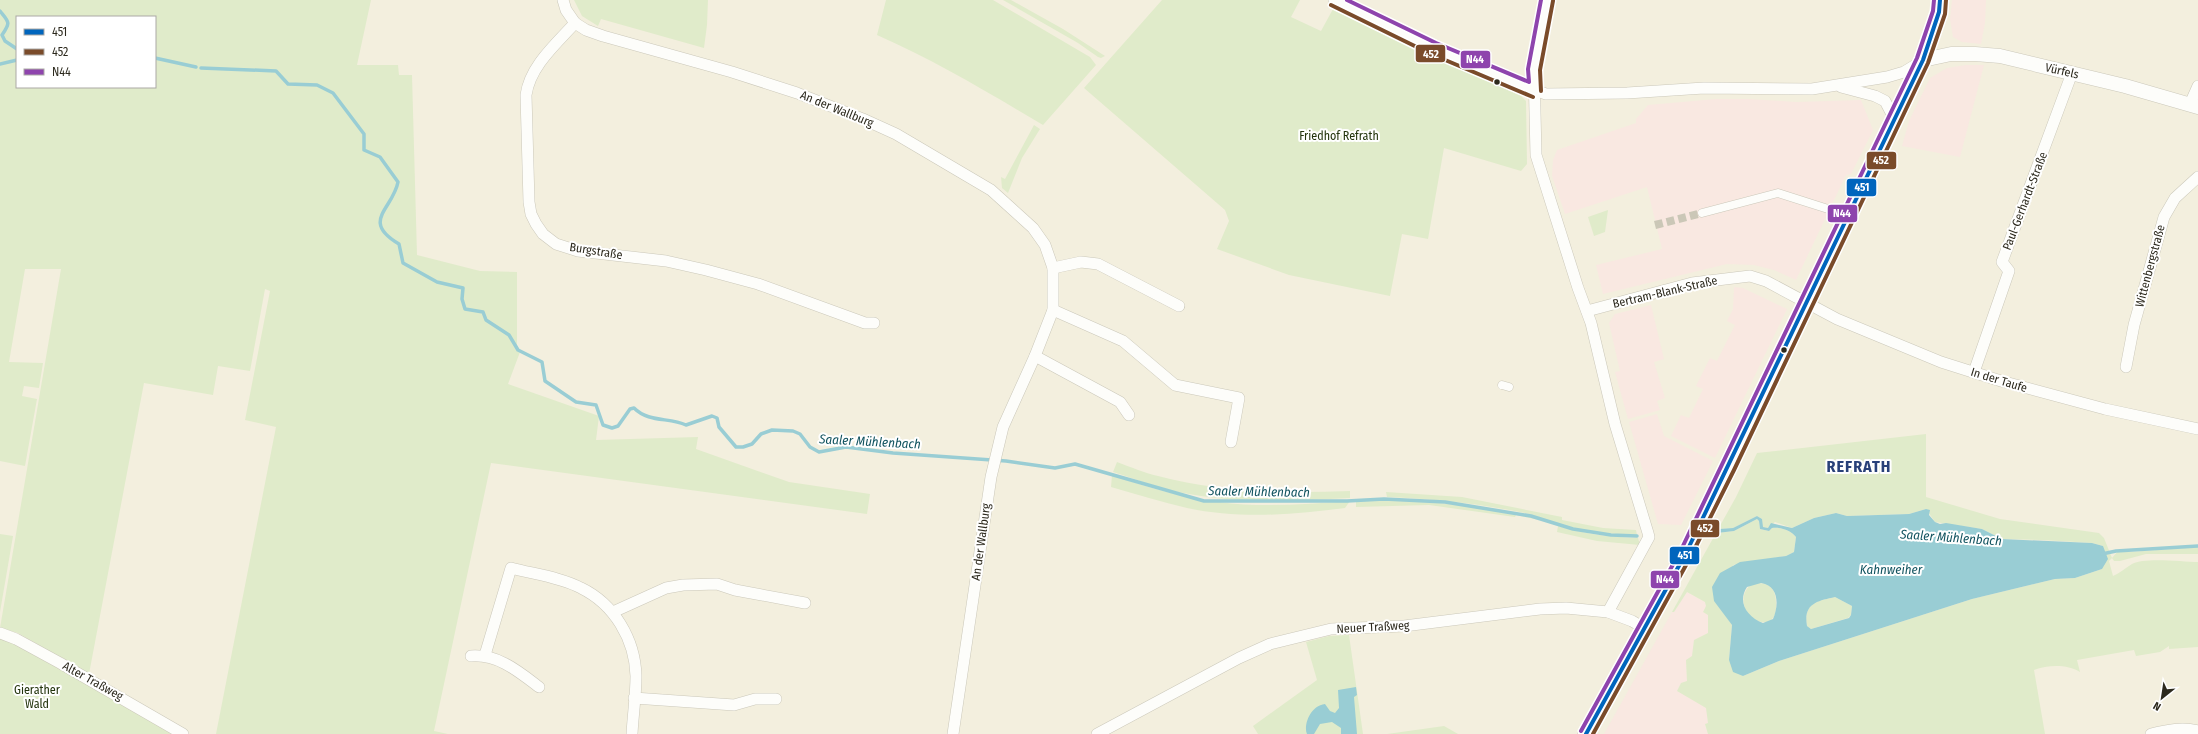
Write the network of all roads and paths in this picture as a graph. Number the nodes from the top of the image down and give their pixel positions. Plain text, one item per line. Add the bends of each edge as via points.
1 (563, 0) edge
2 (1334, 0) edge
3 (1547, 0) edge
4 (1940, 0) edge
5 (574, 23) junction
6 (1923, 60) junction
7 (2072, 73) junction
8 (1836, 86) junction
9 (2198, 86) edge
10 (1535, 91) junction
11 (2194, 106) edge
12 (1895, 120) junction
13 (2198, 177) edge
14 (1702, 213) tunnel mouth
15 (1850, 216) junction
16 (1053, 268) junction
17 (1808, 304) junction
18 (1179, 306) dead end
19 (1052, 310) junction
20 (1587, 311) junction
21 (874, 323) dead end
22 (1035, 356) junction
23 (2126, 367) dead end
24 (1974, 372) junction
25 (1129, 415) dead end
26 (2198, 429) edge
27 (1231, 442) dead end
28 (805, 603) dead end
29 (613, 612) junction
30 (1608, 612) junction
31 (1644, 628) junction
32 (0, 633) edge
33 (485, 655) junction
34 (471, 656) dead end
35 (539, 687) dead end
36 (634, 698) junction
37 (776, 699) dead end
38 (2198, 731) edge
39 (183, 734) edge
40 (632, 734) edge
41 (953, 734) edge
42 (1097, 734) edge
43 (1586, 734) edge
44 (2151, 734) edge

1 - 5 street
2 - 10 street via 1397,32 1499,78
3 - 10 street via 1534,70
4 - 6 main road via 1939,12
5 - 16 street, An der Wallburg via 603,36 797,93 896,134 986,186 1008,204 1033,228 1045,245
5 - 21 street, Burgstraße via 536,68 527,89 529,202 531,214 543,234 556,244 578,251 666,262 737,278 865,323
6 - 7 street, Vürfels via 1951,54 2000,56
6 - 8 street via 1904,72
6 - 12 main road
7 - 11 street, Vürfels
7 - 24 street, Paul-Gerhardt-Straße via 2002,262 2009,271
8 - 10 street via 1812,89 1704,88 1559,95
8 - 12 street via 1885,101
9 - 11 street
10 - 20 street via 1538,166
12 - 15 main road
13 - 23 street, Wittenbergstraße via 2175,198 2164,217 2134,326
14 - 15 street via 1778,193
15 - 17 main road
16 - 18 street via 1081,262 1098,264
16 - 19 street, An der Wallburg
17 - 20 street, Bertram-Blank-Straße via 1766,281 1744,276 1692,283
17 - 24 street, In der Taufe via 1881,338
17 - 31 main road via 1686,553
19 - 22 street, An der Wallburg
19 - 27 street via 1123,341 1175,385 1239,398
20 - 30 street via 1649,537
22 - 25 street via 1120,402
22 - 41 street, An der Wallburg via 1003,427 992,473
24 - 26 street, In der Taufe via 2105,409
28 - 29 street via 735,590 718,584 683,585 666,588
29 - 33 street via 599,598 580,587 511,568
29 - 36 street via 631,648 636,676
30 - 31 street, Neuer Traßweg
30 - 42 street, Neuer Traßweg via 1566,608 1540,609 1404,626 1331,629 1270,644
31 - 43 main road
32 - 39 street, Alter Traßweg via 60,663
33 - 34 street
33 - 35 street via 513,667
36 - 37 street via 734,705 755,699
36 - 40 street
38 - 44 street via 2168,730

